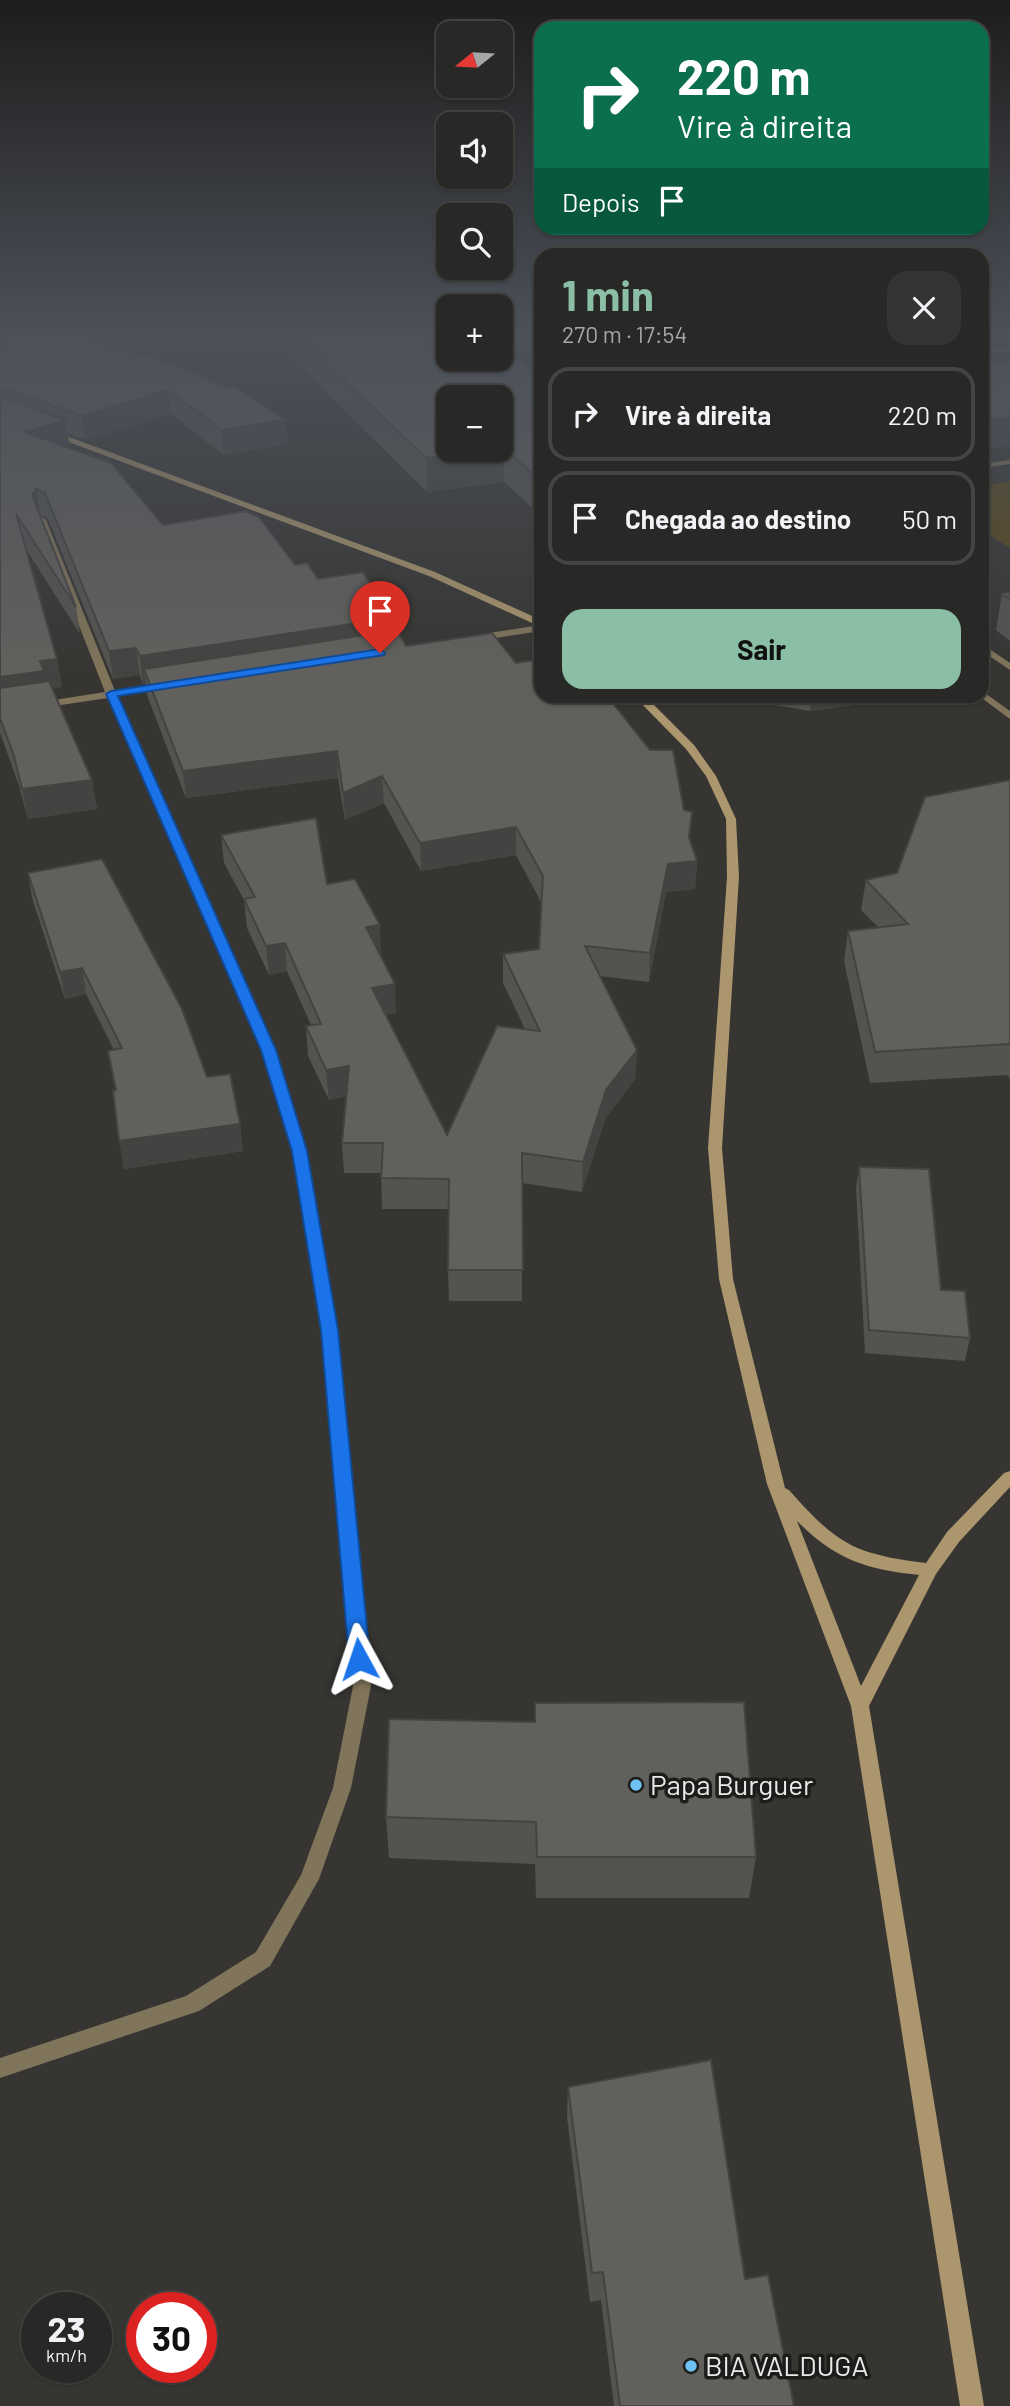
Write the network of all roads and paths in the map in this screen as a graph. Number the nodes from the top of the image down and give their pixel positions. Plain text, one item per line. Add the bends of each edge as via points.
1 (90, 446) edge
2 (1010, 462) edge
3 (989, 465) edge
4 (42, 520) edge
5 (534, 623) edge
6 (534, 627) edge
7 (460, 640) edge
8 (989, 652) edge
9 (1010, 667) edge
10 (178, 684) edge
11 (111, 694) junction
12 (989, 700) edge
13 (646, 703) edge
14 (33, 706) edge
15 (1010, 716) edge
16 (1010, 1477) edge
17 (775, 1484) junction
18 (930, 1570) junction
19 (860, 1706) junction
20 (0, 2068) edge
21 (972, 2406) edge

1 - 5 main road via 432,574
2 - 3 street
4 - 11 street
6 - 7 street
8 - 9 street
10 - 11 street
11 - 14 street
11 - 20 street via 268,1050 299,1151 327,1316 362,1686 342,1788 309,1878 263,1959 192,2004
12 - 15 street
13 - 17 main road via 690,747 711,776 731,819 733,877 715,1148 726,1279
16 - 18 main road via 953,1537
17 - 18 main road via 825,1540 853,1556 877,1564
17 - 19 main road
18 - 19 main road
19 - 21 main road

